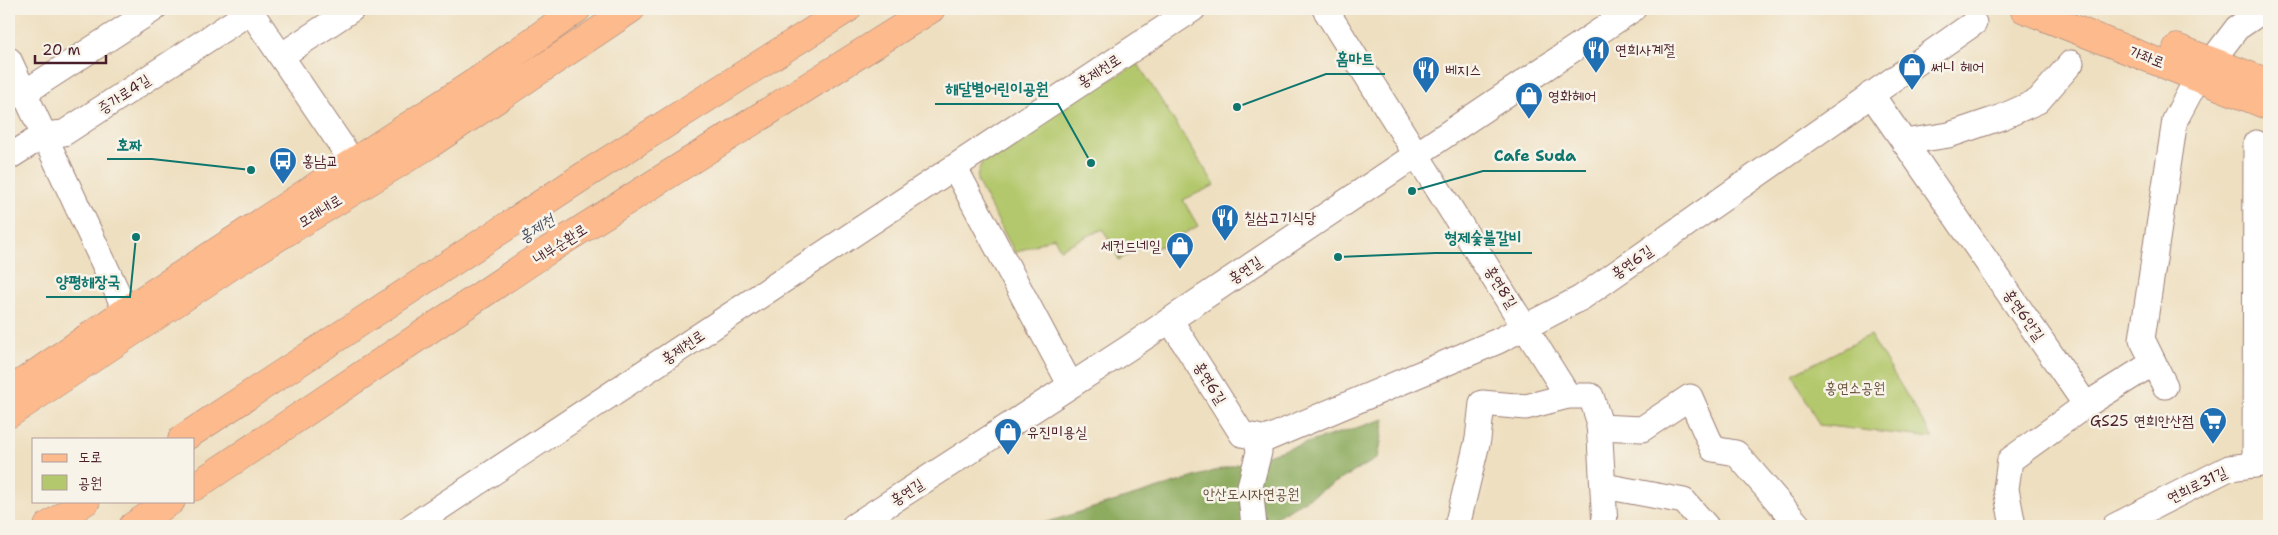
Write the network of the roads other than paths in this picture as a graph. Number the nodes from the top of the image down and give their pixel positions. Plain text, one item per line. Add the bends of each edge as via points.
1 (154, 9) edge
2 (352, 9) edge
3 (632, 9) edge
4 (847, 9) edge
5 (931, 9) edge
6 (1193, 9) edge
7 (1325, 9) edge
8 (1633, 9) edge
9 (2024, 9) edge
10 (2076, 9) edge
11 (2265, 9) edge
12 (250, 10) edge
13 (567, 12) edge
14 (1974, 23) dead end
15 (281, 56) junction
16 (9, 60) edge
17 (2071, 63) dead end
18 (2204, 69) junction
19 (2269, 83) edge
20 (24, 93) junction
21 (1871, 94) junction
22 (2269, 106) edge
23 (44, 134) junction
24 (1904, 142) junction
25 (2256, 143) dead end
26 (1418, 153) junction
27 (9, 157) edge
28 (352, 161) junction
29 (955, 168) junction
30 (126, 311) junction
31 (1170, 320) junction
32 (1526, 327) junction
33 (2154, 363) junction
34 (1070, 384) junction
35 (2165, 386) dead end
36 (9, 392) edge
37 (1568, 396) junction
38 (2086, 404) junction
39 (9, 414) edge
40 (1599, 427) junction
41 (1257, 437) junction
42 (184, 438) edge
43 (2262, 464) edge
44 (195, 485) edge
45 (1604, 486) junction
46 (84, 502) edge
47 (169, 502) edge
48 (48, 526) edge
49 (133, 526) edge
50 (412, 526) edge
51 (854, 526) edge
52 (1254, 526) edge
53 (1457, 526) edge
54 (1605, 526) edge
55 (1706, 526) edge
56 (1799, 526) edge
57 (2012, 526) edge
58 (2116, 526) edge

1 - 20 street
2 - 15 street
3 - 39 main road, 모래내로 via 430,144 231,266
4 - 42 main road via 582,177
5 - 44 main road, 내부순환로 via 547,251
6 - 29 street, 홍제천로
7 - 26 street
8 - 26 street, 홍연길
9 - 18 main road, 가좌로
10 - 18 main road
11 - 18 street via 2237,28
12 - 15 street, 증가로4길
12 - 23 street, 증가로4길 via 64,133
13 - 28 main road, 모래내로 via 476,81
14 - 21 street, 홍연6길
15 - 28 street, 증가로4길
16 - 20 street
17 - 24 street via 2038,101 1949,135
18 - 19 main road
18 - 22 main road, 가좌로
18 - 33 street via 2175,120 2173,130 2142,339
20 - 23 street
21 - 24 street, 홍연6안길
21 - 32 street, 홍연6길 via 1581,298
23 - 27 street, 증가로4길
23 - 30 street
24 - 38 street, 홍연6안길
25 - 43 street, 연희로31길
26 - 31 street, 홍연길
26 - 32 street, 홍연8길
28 - 30 main road, 모래내로
29 - 34 street
29 - 50 street, 홍제천로
30 - 36 main road, 모래내로
31 - 34 street, 홍연길
31 - 41 street, 홍연6길 via 1242,434
32 - 37 street, 홍연8길
32 - 41 street, 홍연6길 via 1266,439
33 - 35 street
33 - 38 street
34 - 51 street, 홍연길
37 - 40 street via 1591,396
37 - 53 street via 1526,407 1482,403 1478,439
38 - 57 street via 2010,460 2006,489
40 - 45 street
40 - 56 street via 1642,428 1690,397 1713,449 1736,453
41 - 52 street via 1259,452 1250,486
43 - 58 street, 연희로31길 via 2229,468
45 - 54 street
45 - 55 street via 1684,501
46 - 48 main road
47 - 49 main road

